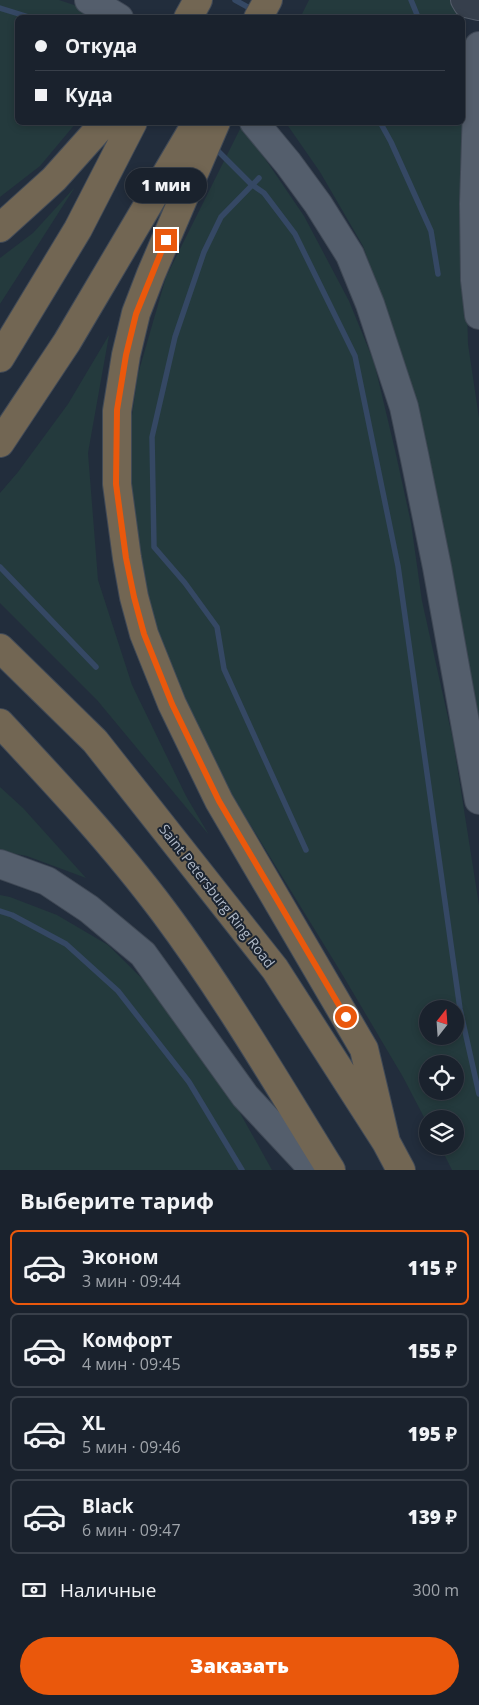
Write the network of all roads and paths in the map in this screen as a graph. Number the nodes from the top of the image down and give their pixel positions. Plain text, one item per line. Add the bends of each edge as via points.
1 (89, 0) edge
2 (198, 0) edge
3 (268, 0) edge
4 (462, 0) edge
5 (479, 8) edge
6 (114, 15) edge
7 (190, 15) edge
8 (260, 15) edge
9 (479, 46) edge
10 (102, 125) edge
11 (131, 125) edge
12 (195, 125) edge
13 (215, 125) edge
14 (256, 125) edge
15 (0, 228) edge
16 (479, 316) edge
17 (0, 358) edge
18 (0, 442) edge
19 (0, 648) edge
20 (0, 723) edge
21 (479, 800) edge
22 (0, 864) edge
23 (386, 1142) junction
24 (314, 1170) edge
25 (331, 1170) edge
26 (401, 1170) edge

1 - 6 main road
2 - 7 highway
3 - 8 highway
4 - 5 lane via 466,5
9 - 16 main road via 474,204
10 - 15 highway via 54,179
11 - 17 highway via 78,229
12 - 18 highway via 66,342
13 - 23 highway via 151,274 136,314 126,355 117,410 116,484 126,558 144,634 172,704 219,801 364,1049
14 - 21 main road via 318,204 350,255 404,407 432,539
19 - 23 highway, Saint Petersburg Ring Road via 95,741 275,969
20 - 25 highway via 75,803 164,912 230,1007
22 - 24 main road via 47,882 89,908 143,954 245,1096
23 - 26 highway, Saint Petersburg Ring Road

